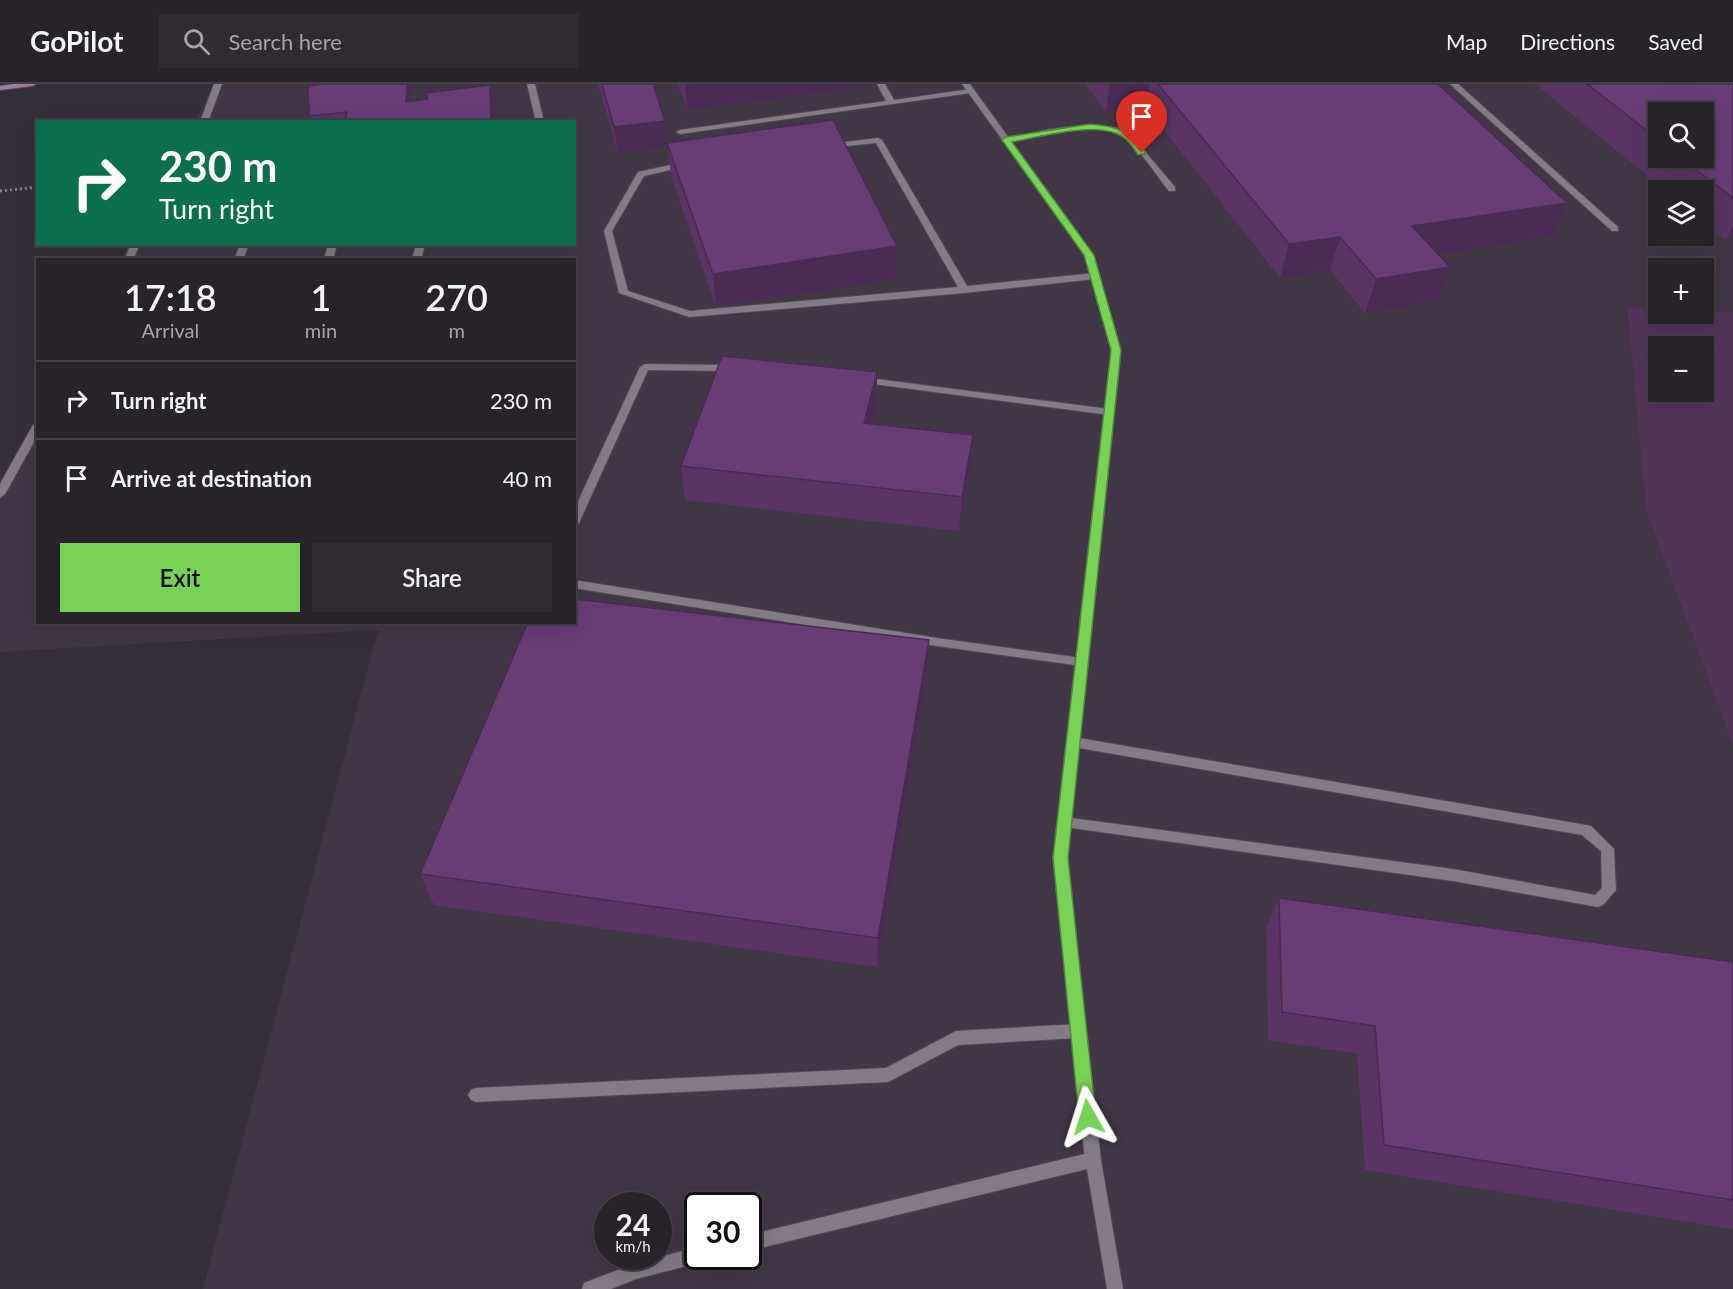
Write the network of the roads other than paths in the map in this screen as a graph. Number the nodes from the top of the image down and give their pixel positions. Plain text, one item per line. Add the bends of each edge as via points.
1 (32, 84) edge
2 (218, 84) edge
3 (531, 84) edge
4 (881, 84) edge
5 (1454, 84) edge
6 (0, 88) edge
7 (969, 88) edge
8 (891, 102) junction
9 (205, 120) edge
10 (540, 120) edge
11 (680, 132) dead end
12 (1006, 140) junction
13 (821, 147) edge
14 (697, 162) edge
15 (1172, 189) dead end
16 (1615, 229) dead end
17 (1095, 276) junction
18 (964, 290) junction
19 (739, 369) edge
20 (855, 379) edge
21 (1109, 412) junction
22 (36, 429) edge
23 (0, 494) edge
24 (576, 519) edge
25 (576, 584) edge
26 (1082, 662) junction
27 (1073, 742) junction
28 (1064, 822) junction
29 (1078, 1031) junction
30 (476, 1095) dead end
31 (1093, 1160) junction
32 (762, 1240) edge
33 (684, 1259) edge
34 (590, 1289) edge
35 (1115, 1289) edge

1 - 6 main road
2 - 9 street
3 - 10 street
4 - 8 street
5 - 16 street
7 - 8 street
7 - 12 street
8 - 11 street
12 - 15 street via 1090,127 1110,129 1126,135
12 - 17 street via 1089,255
13 - 18 street via 878,140
14 - 18 street via 641,174 608,231 624,293 689,314
17 - 18 street
17 - 21 street via 1116,350
19 - 24 street via 645,367
20 - 21 street
21 - 26 street
22 - 23 street
25 - 26 street
26 - 27 street
27 - 28 street
27 - 28 street via 1586,830 1607,849 1609,890 1598,901 1453,875
28 - 29 street via 1060,858
29 - 30 street via 956,1038 888,1075
29 - 31 street
31 - 32 street
31 - 35 street
33 - 34 street

